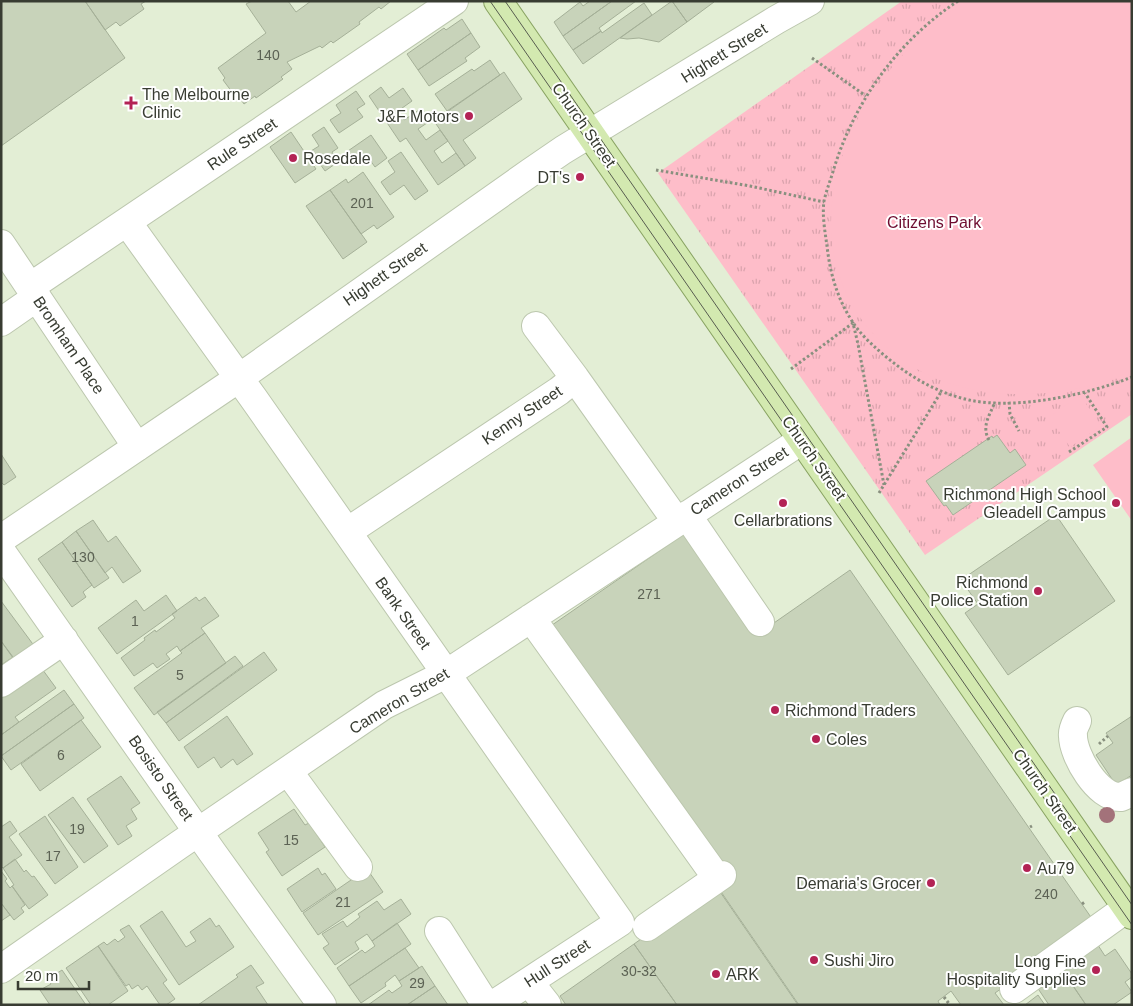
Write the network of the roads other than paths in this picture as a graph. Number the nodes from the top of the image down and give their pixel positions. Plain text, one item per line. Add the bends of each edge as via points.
1 (454, 1) edge
2 (498, 1) edge
3 (804, 1) edge
4 (810, 1) edge
5 (776, 20) junction
6 (590, 134) junction
7 (127, 222) junction
8 (1, 244) edge
9 (34, 292) junction
10 (1, 322) edge
11 (536, 326) dead end
12 (239, 378) junction
13 (575, 378) junction
14 (802, 440) junction
15 (136, 447) junction
16 (682, 519) junction
17 (347, 532) junction
18 (1, 539) edge
19 (1, 551) edge
20 (531, 618) junction
21 (760, 622) dead end
22 (64, 640) junction
23 (446, 674) junction
24 (1, 684) edge
25 (1076, 720) dead end
26 (288, 771) junction
27 (1132, 792) edge
28 (198, 832) junction
29 (358, 867) dead end
30 (1129, 911) edge
31 (620, 922) joint
32 (647, 926) dead end
33 (439, 931) dead end
34 (1, 969) edge
35 (529, 982) junction
36 (1014, 989) dead end
37 (322, 1005) edge
38 (486, 1005) edge
39 (493, 1005) edge
40 (547, 1005) edge

1 - 7 street, Rule Street
2 - 6 main road, Church Street
3 - 5 street, Highett Street
4 - 5 street, Highett Street
5 - 6 street, Highett Street
6 - 12 street, Highett Street
6 - 14 main road, Church Street
7 - 9 street, Rule Street
7 - 12 street, Bank Street
8 - 9 street, Bromham Place
9 - 10 street, Rule Street
9 - 15 street, Bromham Place
11 - 13 street
12 - 15 street, Highett Street
12 - 17 street, Bank Street
13 - 16 street, Kenny Street
13 - 17 street, Kenny Street
14 - 16 street, Cameron Street
14 - 30 main road, Church Street
15 - 18 street, Highett Street
16 - 20 street, Cameron Street
16 - 21 street, Kenny Street
17 - 23 street, Bank Street
19 - 22 street, Bosisto Street
20 - 23 street, Cameron Street
20 - 32 street via 720,877
22 - 24 street
22 - 28 street, Bosisto Street
23 - 26 street, Cameron Street via 384,705
23 - 31 street, Bank Street
25 - 27 street via 1072,734 1077,754 1092,779 1111,795 1121,797
26 - 28 street, Cameron Street
26 - 29 street
28 - 34 street, Cameron Street
28 - 37 street, Bosisto Street
30 - 36 street
31 - 35 street, Hull Street
33 - 38 street
35 - 39 street, Hull Street
35 - 40 street

